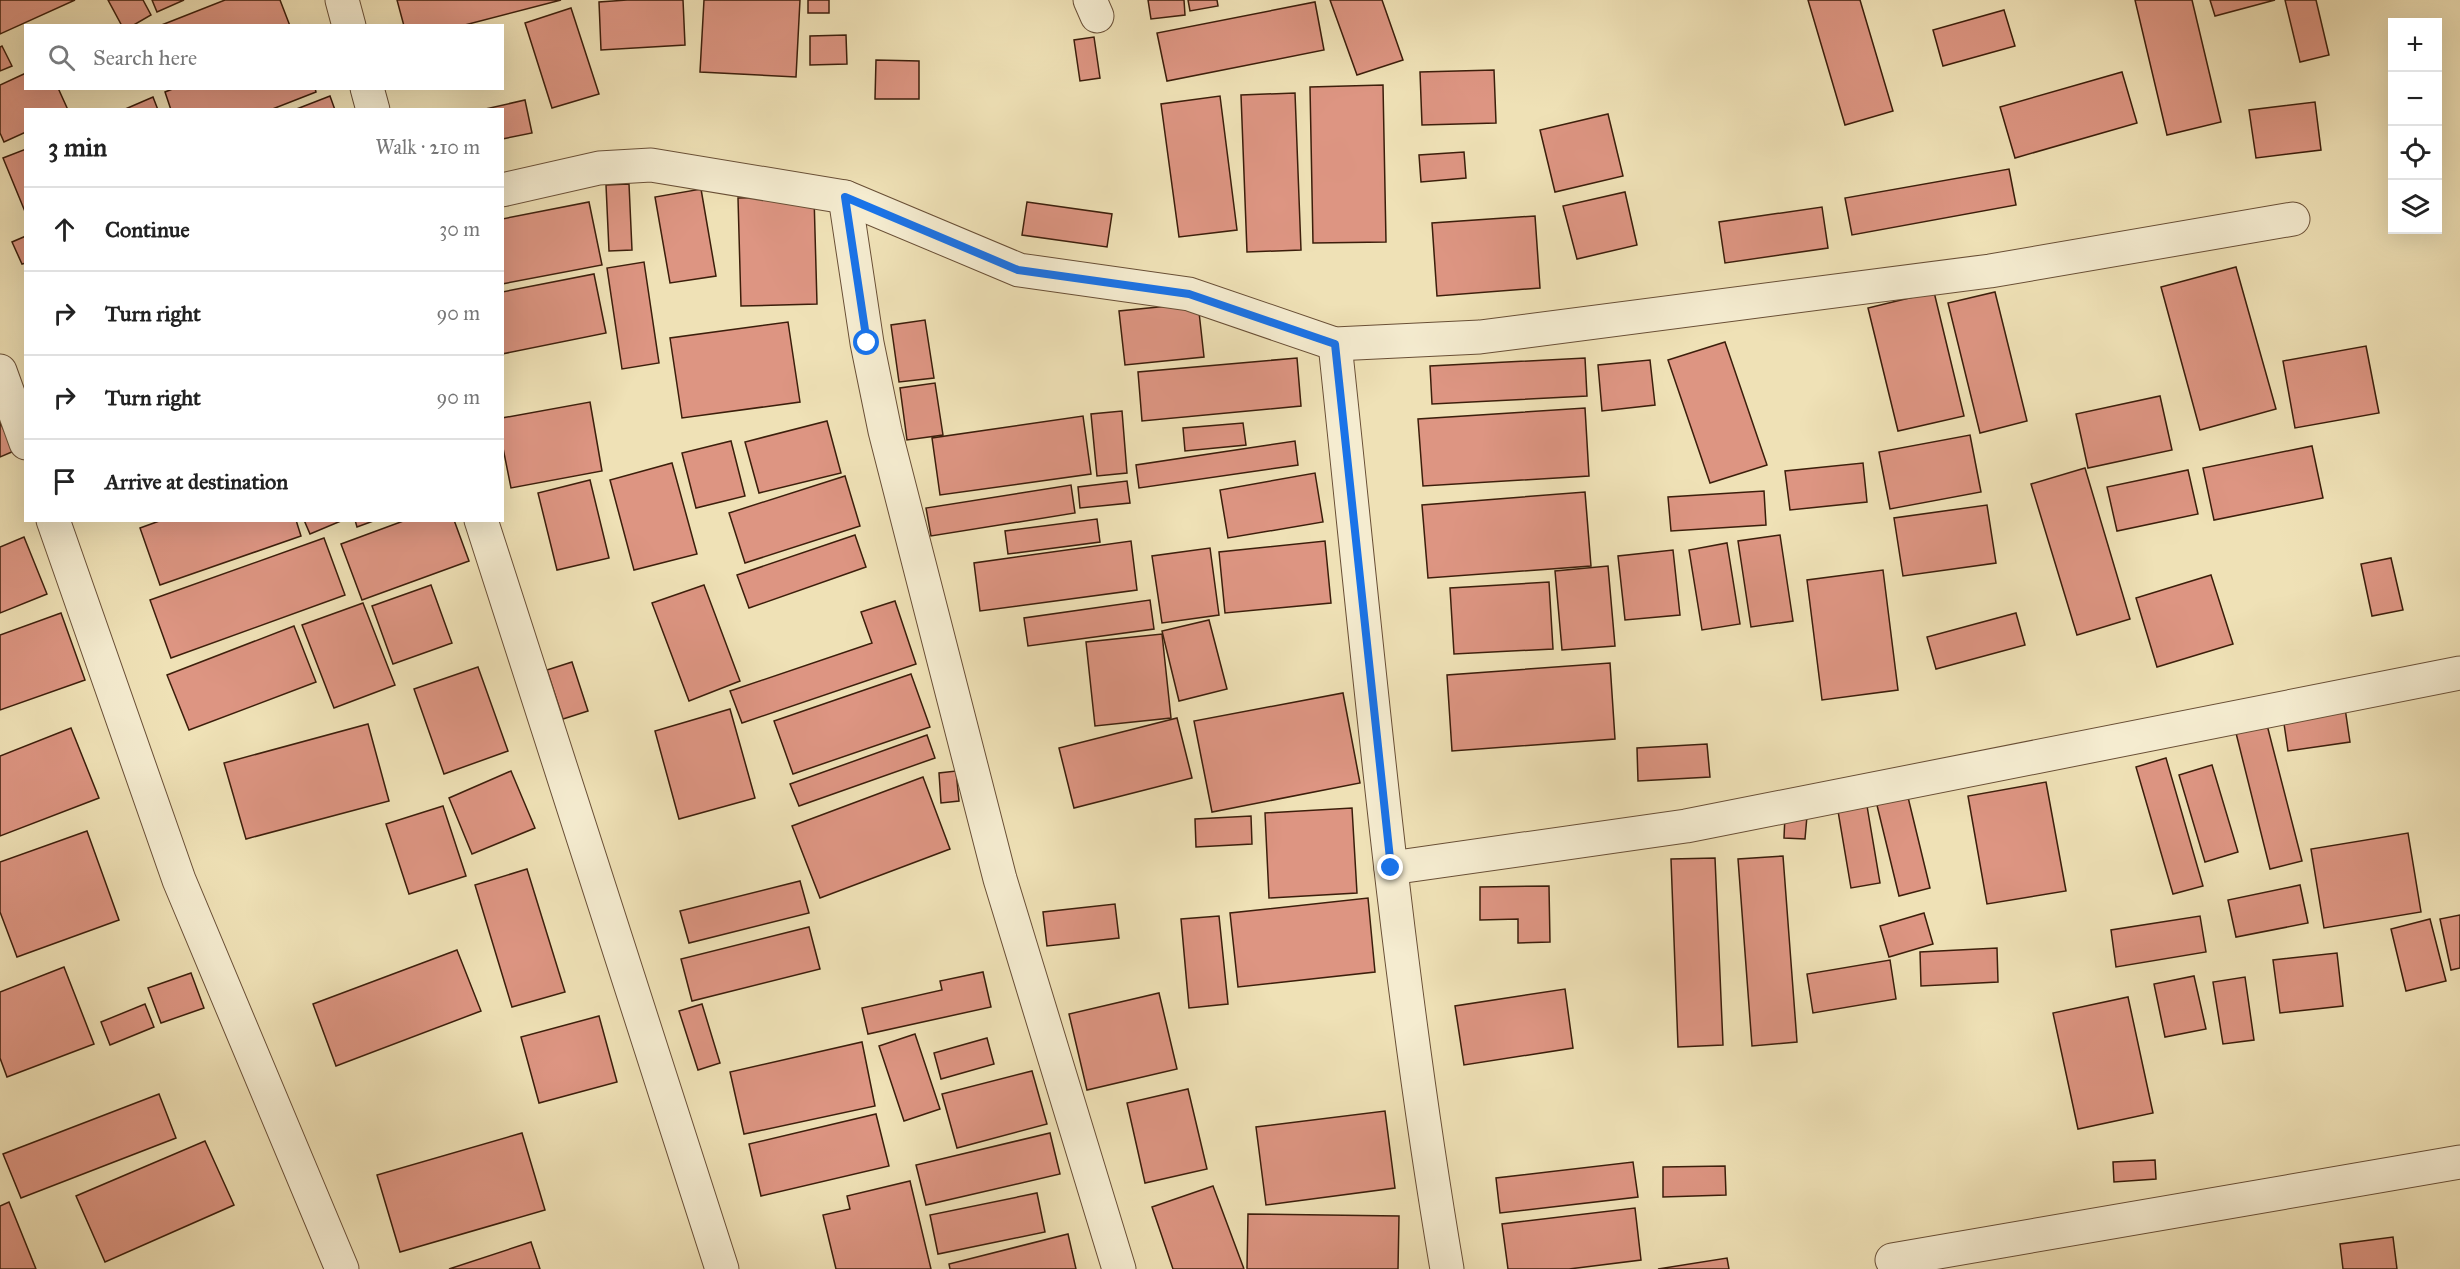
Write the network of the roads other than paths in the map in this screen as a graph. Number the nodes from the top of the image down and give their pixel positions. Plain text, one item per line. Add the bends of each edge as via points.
1 (342, 0) edge
2 (348, 24) edge
3 (368, 90) edge
4 (372, 108) edge
5 (504, 190) edge
6 (845, 197) junction
7 (2293, 219) dead end
8 (1335, 344) junction
9 (0, 371) edge
10 (24, 437) edge
11 (54, 522) edge
12 (482, 522) edge
13 (2460, 673) edge
14 (1391, 868) junction
15 (2460, 1162) edge
16 (1892, 1260) dead end
17 (342, 1269) edge
18 (722, 1269) edge
19 (1119, 1269) edge
20 (1447, 1269) edge

1 - 2 street
3 - 4 street
5 - 6 street via 599,168 651,165
6 - 8 street via 1018,270 1189,294
6 - 19 street via 867,343 888,442 1000,879
7 - 8 street via 1955,276 1480,336
8 - 14 street
9 - 10 street
11 - 17 street via 179,880
12 - 18 street
13 - 14 street via 1686,826
14 - 20 street
15 - 16 street

